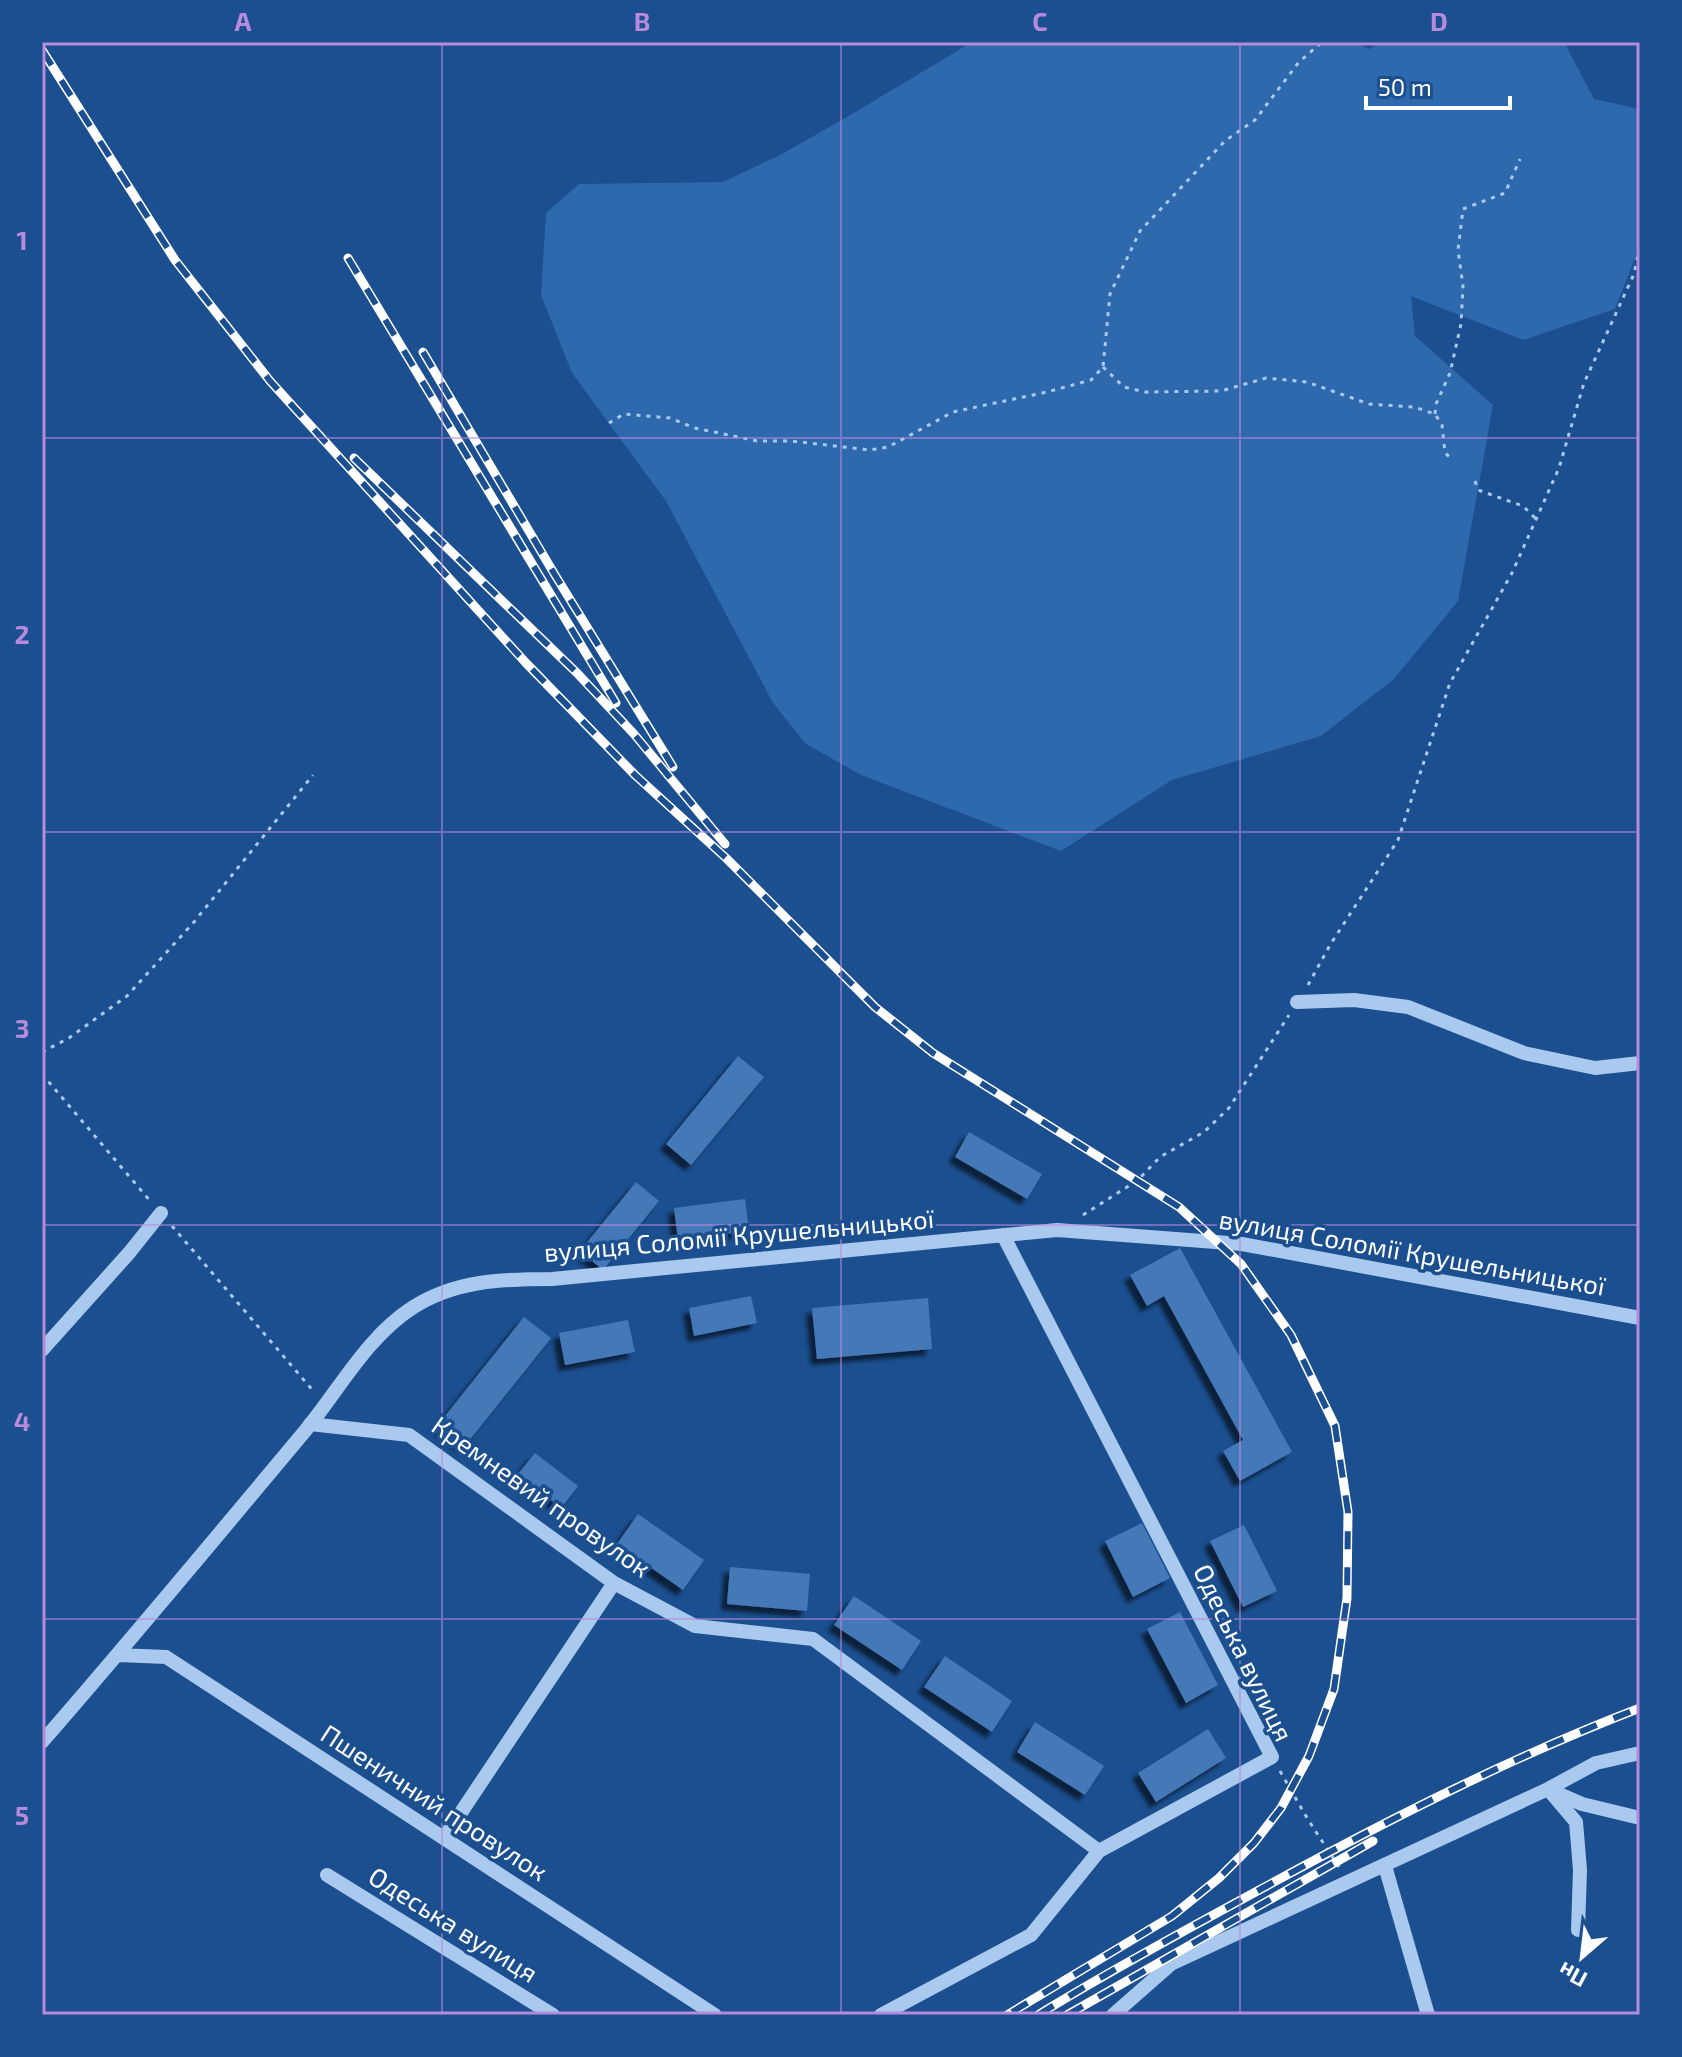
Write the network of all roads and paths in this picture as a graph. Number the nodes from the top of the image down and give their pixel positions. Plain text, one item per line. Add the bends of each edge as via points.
1 (1322, 42) edge
2 (1520, 159) dead end
3 (1640, 245) edge
4 (1103, 367) junction
5 (1435, 414) junction
6 (609, 423) dead end
7 (1452, 459) dead end
8 (1475, 481) dead end
9 (1536, 519) junction
10 (313, 775) dead end
11 (1297, 1002) junction
12 (42, 1052) edge
13 (1640, 1063) edge
14 (42, 1074) edge
15 (161, 1213) junction
16 (1084, 1214) dead end
17 (1003, 1235) junction
18 (1640, 1318) edge
19 (42, 1350) edge
20 (325, 1405) junction
21 (310, 1424) junction
22 (614, 1583) junction
23 (119, 1655) junction
24 (42, 1742) edge
25 (1640, 1753) edge
26 (1272, 1757) junction
27 (1548, 1789) junction
28 (1640, 1818) edge
29 (444, 1838) junction
30 (1099, 1851) junction
31 (1385, 1866) junction
32 (327, 1875) dead end
33 (1347, 1883) junction
34 (1578, 1930) dead end
35 (553, 2015) edge
36 (715, 2015) edge
37 (881, 2015) edge
38 (1113, 2015) edge
39 (1428, 2015) edge

1 - 4 path via 1299,62 1255,120 1225,141 1140,231 1110,294
2 - 5 path via 1505,193 1463,209 1458,250 1461,324
3 - 9 path via 1634,274 1584,383 1567,446
4 - 5 path via 1124,387 1145,392 1221,391 1266,378 1307,382 1369,404
4 - 6 path via 1091,380 953,412 888,447 870,450 757,441 645,415 624,414
5 - 7 path via 1442,425 1445,453
8 - 9 path via 1478,490 1523,506
9 - 11 path via 1450,683 1398,840
10 - 12 path via 127,996
11 - 13 street via 1354,1000 1408,1007 1524,1053 1595,1068
11 - 16 path via 1229,1108 1204,1132 1160,1157 1138,1180
14 - 15 path
15 - 19 street
15 - 20 path
17 - 18 street, вулиця Соломії Крушельницької via 1057,1230 1242,1244
17 - 20 street, вулиця Соломії Крушельницької via 552,1279 499,1279 449,1288 384,1329
17 - 26 street, Одеська вулиця
20 - 21 street, вулиця Соломії Крушельницької
21 - 22 street, Кремневий провулок via 409,1435
21 - 23 street, вулиця Соломії Крушельницької
22 - 29 street
22 - 30 street, Кремневий провулок via 695,1626 813,1639
23 - 24 street, вулиця Соломії Крушельницької
23 - 29 street, Пшеничний провулок via 166,1657
25 - 27 street via 1596,1763
26 - 30 street, Одеська вулиця
26 - 33 path
27 - 28 street via 1582,1804
27 - 31 street
27 - 34 street via 1576,1822
29 - 36 street, Пшеничний провулок
30 - 37 street, Одеська вулиця via 1031,1935
31 - 33 street
31 - 39 street
32 - 35 street, Одеська вулиця
33 - 38 street via 1171,1964

